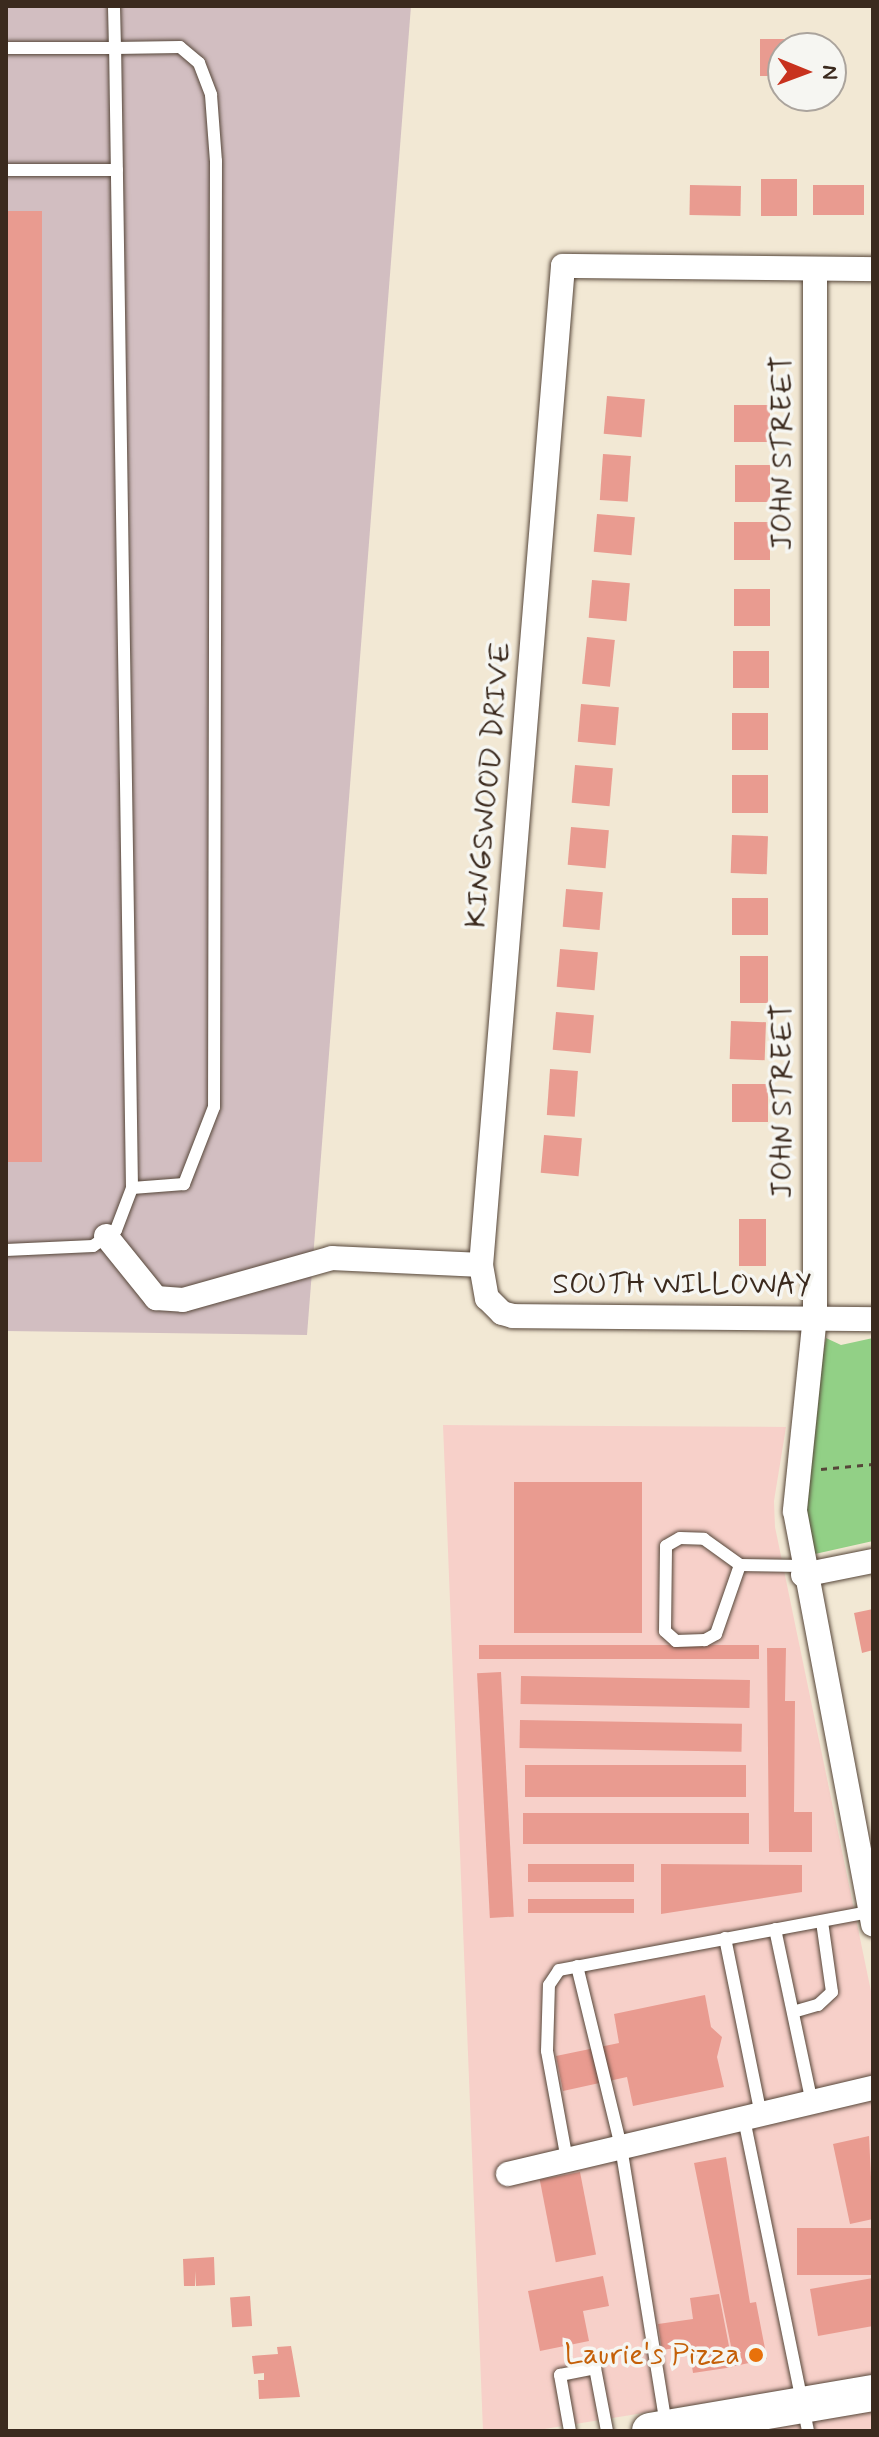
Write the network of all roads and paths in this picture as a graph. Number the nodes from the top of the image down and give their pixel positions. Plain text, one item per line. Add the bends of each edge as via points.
1 (114, 6) edge
2 (6, 48) edge
3 (115, 48) junction
4 (6, 170) edge
5 (117, 170) junction
6 (815, 269) junction
7 (873, 269) edge
8 (132, 1188) junction
9 (106, 1236) junction
10 (6, 1250) edge
11 (481, 1265) junction
12 (494, 1306) joint
13 (815, 1316) junction
14 (873, 1319) edge
15 (873, 1464) edge
16 (817, 1470) dead end
17 (873, 1561) edge
18 (740, 1565) junction
19 (802, 1571) junction
20 (863, 1824) edge
21 (872, 1918) edge
22 (822, 1922) junction
23 (775, 1929) junction
24 (725, 1938) junction
25 (577, 1966) junction
26 (793, 2012) junction
27 (873, 2088) edge
28 (812, 2103) junction
29 (752, 2117) junction
30 (621, 2147) junction
31 (567, 2160) junction
32 (508, 2174) dead end
33 (873, 2393) edge
34 (805, 2418) edge
35 (658, 2430) edge
36 (570, 2431) edge
37 (607, 2431) edge

1 - 3 lane
2 - 3 lane
3 - 5 lane
3 - 8 lane via 180,47 199,63 211,95 216,161 214,1107 184,1184
4 - 5 lane
5 - 8 lane
6 - 7 street
6 - 11 street, KINGSWOOD DRIVE via 563,266
6 - 13 street, JOHN STREET
8 - 9 lane via 116,1230
9 - 10 lane via 93,1246
9 - 11 street via 156,1298 183,1300 332,1258
11 - 12 street, KINGSWOOD DRIVE via 483,1289
12 - 13 street, SOUTH WILLOWAY via 513,1316
13 - 14 street, SOUTH WILLOWAY
13 - 19 street, JOHN STREET via 795,1477
15 - 16 path
17 - 19 street
18 - 18 lane via 704,1539 680,1538 666,1546 665,1631 676,1641 705,1640 716,1634
18 - 19 lane
19 - 20 street, JOHN STREET
20 - 21 street, JOHN STREET
21 - 22 lane
22 - 23 lane
22 - 26 lane via 832,1992 818,2005
23 - 24 lane
23 - 26 lane
24 - 25 lane
24 - 29 lane
25 - 30 lane
25 - 31 lane via 559,1970 549,1985 549,2080
26 - 28 lane
27 - 28 street
28 - 29 street
29 - 30 street
29 - 34 lane
30 - 31 street
30 - 35 lane
31 - 32 street
33 - 34 main road
34 - 35 main road
36 - 37 lane via 560,2375 595,2368

